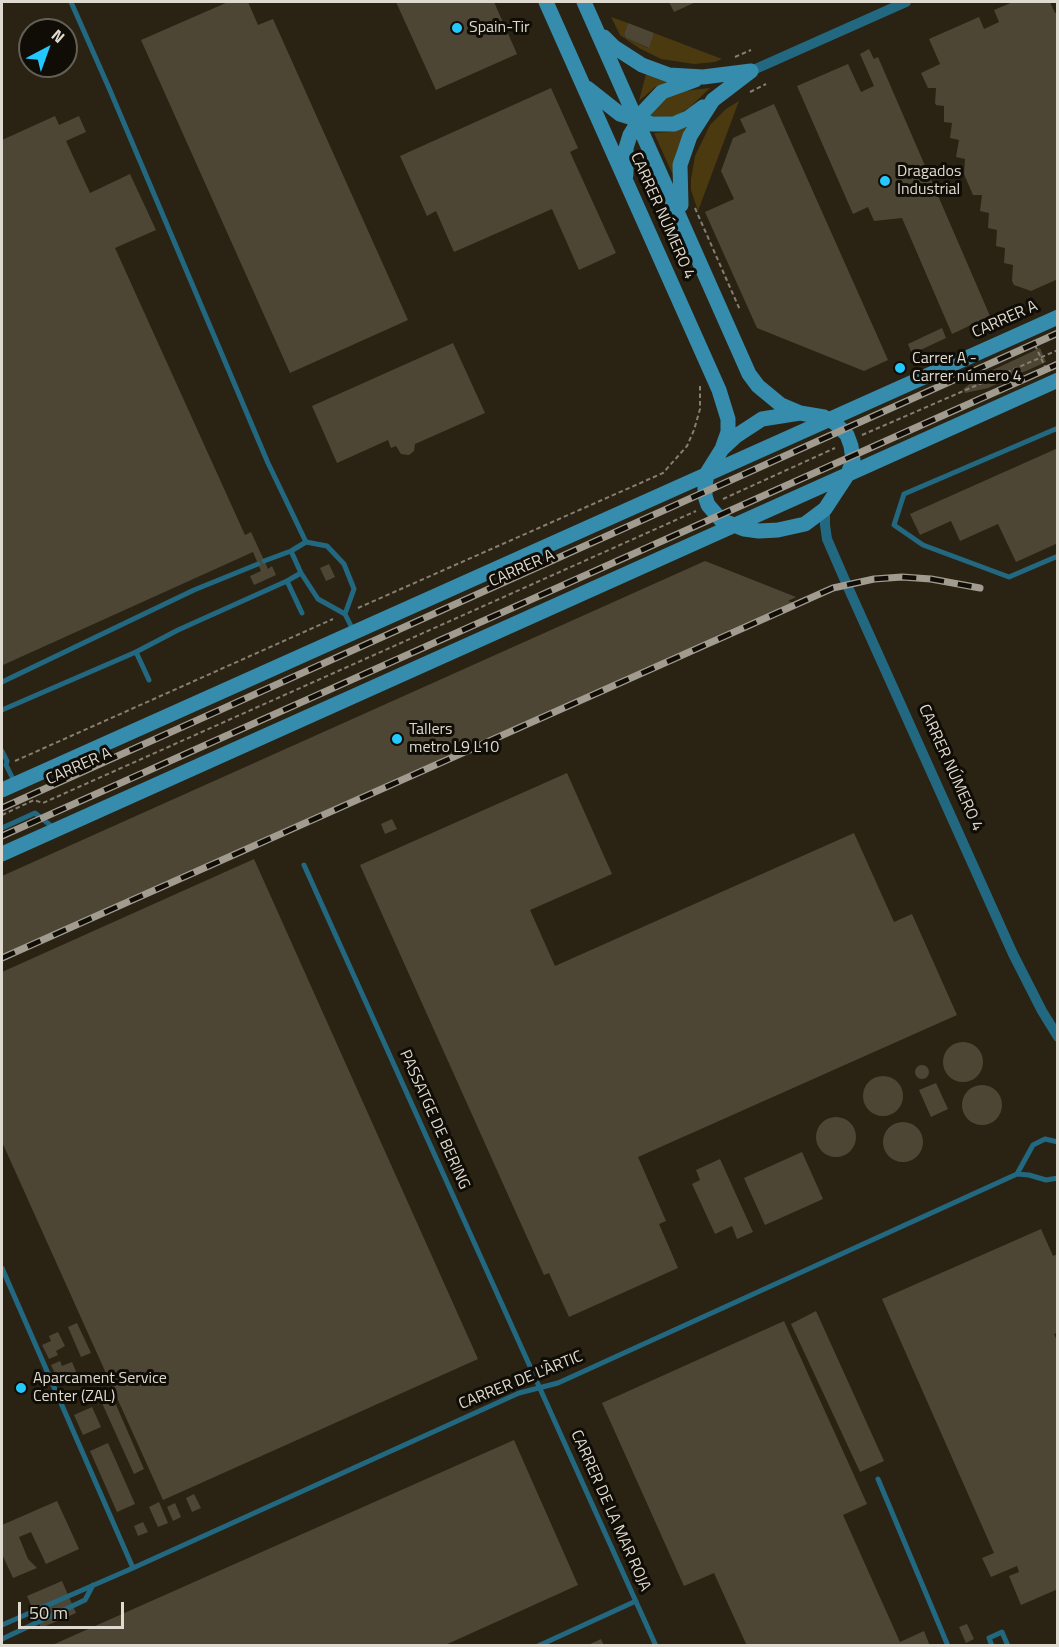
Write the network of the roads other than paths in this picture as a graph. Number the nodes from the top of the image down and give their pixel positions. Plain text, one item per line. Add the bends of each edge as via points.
1 (71, 2) edge
2 (546, 2) edge
3 (584, 2) edge
4 (906, 2) edge
5 (599, 32) junction
6 (751, 71) junction
7 (703, 77) junction
8 (584, 85) junction
9 (713, 100) junction
10 (638, 121) junction
11 (625, 179) junction
12 (682, 218) junction
13 (1058, 317) edge
14 (1053, 377) edge
15 (800, 413) junction
16 (830, 420) junction
17 (1058, 428) edge
18 (722, 449) junction
19 (707, 473) junction
20 (848, 474) junction
21 (825, 509) junction
22 (734, 526) junction
23 (306, 542) junction
24 (291, 551) junction
25 (1058, 556) edge
26 (301, 573) junction
27 (287, 581) junction
28 (302, 613) dead end
29 (345, 614) junction
30 (355, 632) junction
31 (136, 652) junction
32 (149, 680) dead end
33 (2, 682) edge
34 (2, 710) edge
35 (2, 751) edge
36 (4, 764) edge
37 (8, 787) edge
38 (2, 828) edge
39 (56, 830) junction
40 (2, 854) edge
41 (304, 865) dead end
42 (1058, 1037) edge
43 (1058, 1142) edge
44 (1017, 1174) junction
45 (1058, 1178) edge
46 (2, 1268) edge
47 (540, 1387) junction
48 (878, 1479) dead end
49 (133, 1568) junction
50 (93, 1585) junction
51 (636, 1601) junction
52 (2, 1625) edge
53 (2, 1639) edge
54 (538, 1646) edge
55 (656, 1646) edge
56 (948, 1646) edge
57 (992, 1646) edge
58 (1008, 1646) edge

1 - 23 lane via 268,463
2 - 8 main road, CARRER NÚMERO 4
3 - 5 main road, CARRER NÚMERO 4
4 - 6 street
5 - 7 main road via 628,57 656,71
5 - 10 main road, CARRER NÚMERO 4
6 - 7 main road
6 - 9 main road
7 - 10 main road via 662,92
8 - 10 main road via 620,114
8 - 11 main road, CARRER NÚMERO 4
9 - 10 main road via 674,124
9 - 12 main road via 690,136 680,165
10 - 11 main road via 626,148
10 - 12 main road, CARRER NÚMERO 4
11 - 18 main road, CARRER NÚMERO 4 via 719,390 728,419
12 - 15 main road, CARRER NÚMERO 4 via 749,374 770,397
13 - 16 main road, CARRER A
14 - 20 main road
15 - 16 main road
15 - 18 main road via 758,421
16 - 19 main road, CARRER A
16 - 20 main road via 847,435 853,460
17 - 25 lane via 904,494 894,525 923,545 1009,577
18 - 19 main road
19 - 22 main road via 708,505
19 - 30 main road, CARRER A
20 - 21 main road
20 - 22 main road
21 - 22 main road via 805,524 791,528 759,531
21 - 42 street, CARRER NÚMERO 4 via 827,539 847,585 1013,954
22 - 39 main road
23 - 24 lane
23 - 29 lane via 327,546 344,564 354,589
24 - 26 lane
24 - 33 lane via 194,590
26 - 27 lane
26 - 29 lane via 318,599
27 - 28 lane
27 - 31 lane
29 - 30 lane
30 - 37 main road, CARRER A
31 - 32 lane
31 - 34 lane
35 - 36 lane via 7,760
36 - 37 lane
38 - 39 lane via 35,813
39 - 40 main road
41 - 47 lane, PASSATGE DE BERING
43 - 44 lane via 1045,1139 1034,1145
44 - 45 lane via 1046,1180
44 - 47 lane, CARRER DE L'ÀRTIC via 569,1378
46 - 49 lane
47 - 49 lane, CARRER DE L'ÀRTIC via 519,1393
47 - 51 lane, CARRER DE LA MAR ROJA
48 - 56 lane
49 - 50 lane, CARRER DE L'ÀRTIC
50 - 52 lane, CARRER DE L'ÀRTIC
50 - 53 lane via 85,1600
51 - 54 lane
51 - 55 lane, CARRER DE LA MAR ROJA
57 - 58 lane via 989,1638 1002,1632

